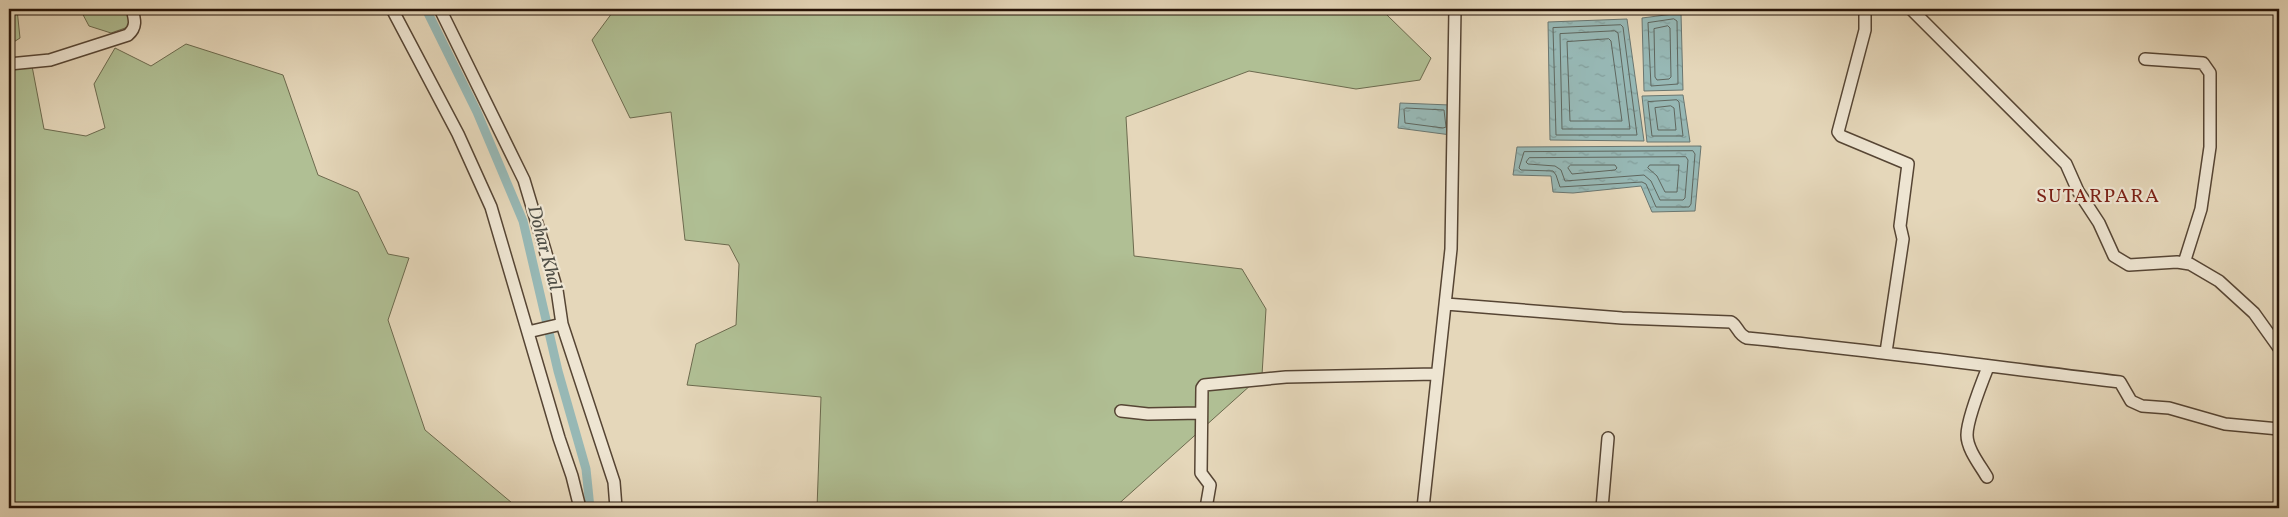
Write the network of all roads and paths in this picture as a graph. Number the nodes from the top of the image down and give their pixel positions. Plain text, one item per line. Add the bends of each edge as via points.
1 (132, 9) edge
2 (392, 9) edge
3 (440, 9) edge
4 (1455, 9) edge
5 (1865, 9) edge
6 (1911, 9) edge
7 (2145, 59) dead end
8 (9, 64) edge
9 (2184, 263) junction
10 (1446, 304) junction
11 (560, 325) junction
12 (533, 331) junction
13 (2279, 348) edge
14 (1886, 352) junction
15 (1988, 367) junction
16 (1436, 374) junction
17 (1121, 411) dead end
18 (1201, 413) junction
19 (2279, 429) edge
20 (1608, 438) dead end
21 (1987, 477) dead end
22 (580, 508) edge
23 (616, 508) edge
24 (1206, 508) edge
25 (1423, 508) edge
26 (1602, 508) edge

1 - 8 street via 135,24 128,35 50,60
2 - 12 street via 458,134 491,207
3 - 11 street via 524,180 557,290
4 - 10 street via 1451,250
5 - 14 street via 1865,30 1838,132 1908,164 1900,226 1903,239
6 - 9 street via 2066,164 2114,256 2129,265
7 - 9 street via 2202,64 2210,73 2210,147 2201,209
9 - 13 street via 2219,281 2247,307
10 - 14 street via 1622,318 1731,322 1741,336 1747,338
10 - 16 street
11 - 12 street
11 - 23 street via 614,482
12 - 22 street
14 - 15 street
15 - 19 street via 2120,382 2131,401 2142,406 2169,408 2225,424
15 - 21 street via 1967,435 1972,452
16 - 18 street via 1295,377 1209,384 1202,388
16 - 25 street
17 - 18 street
18 - 24 street via 1200,472 1210,486
20 - 26 street

